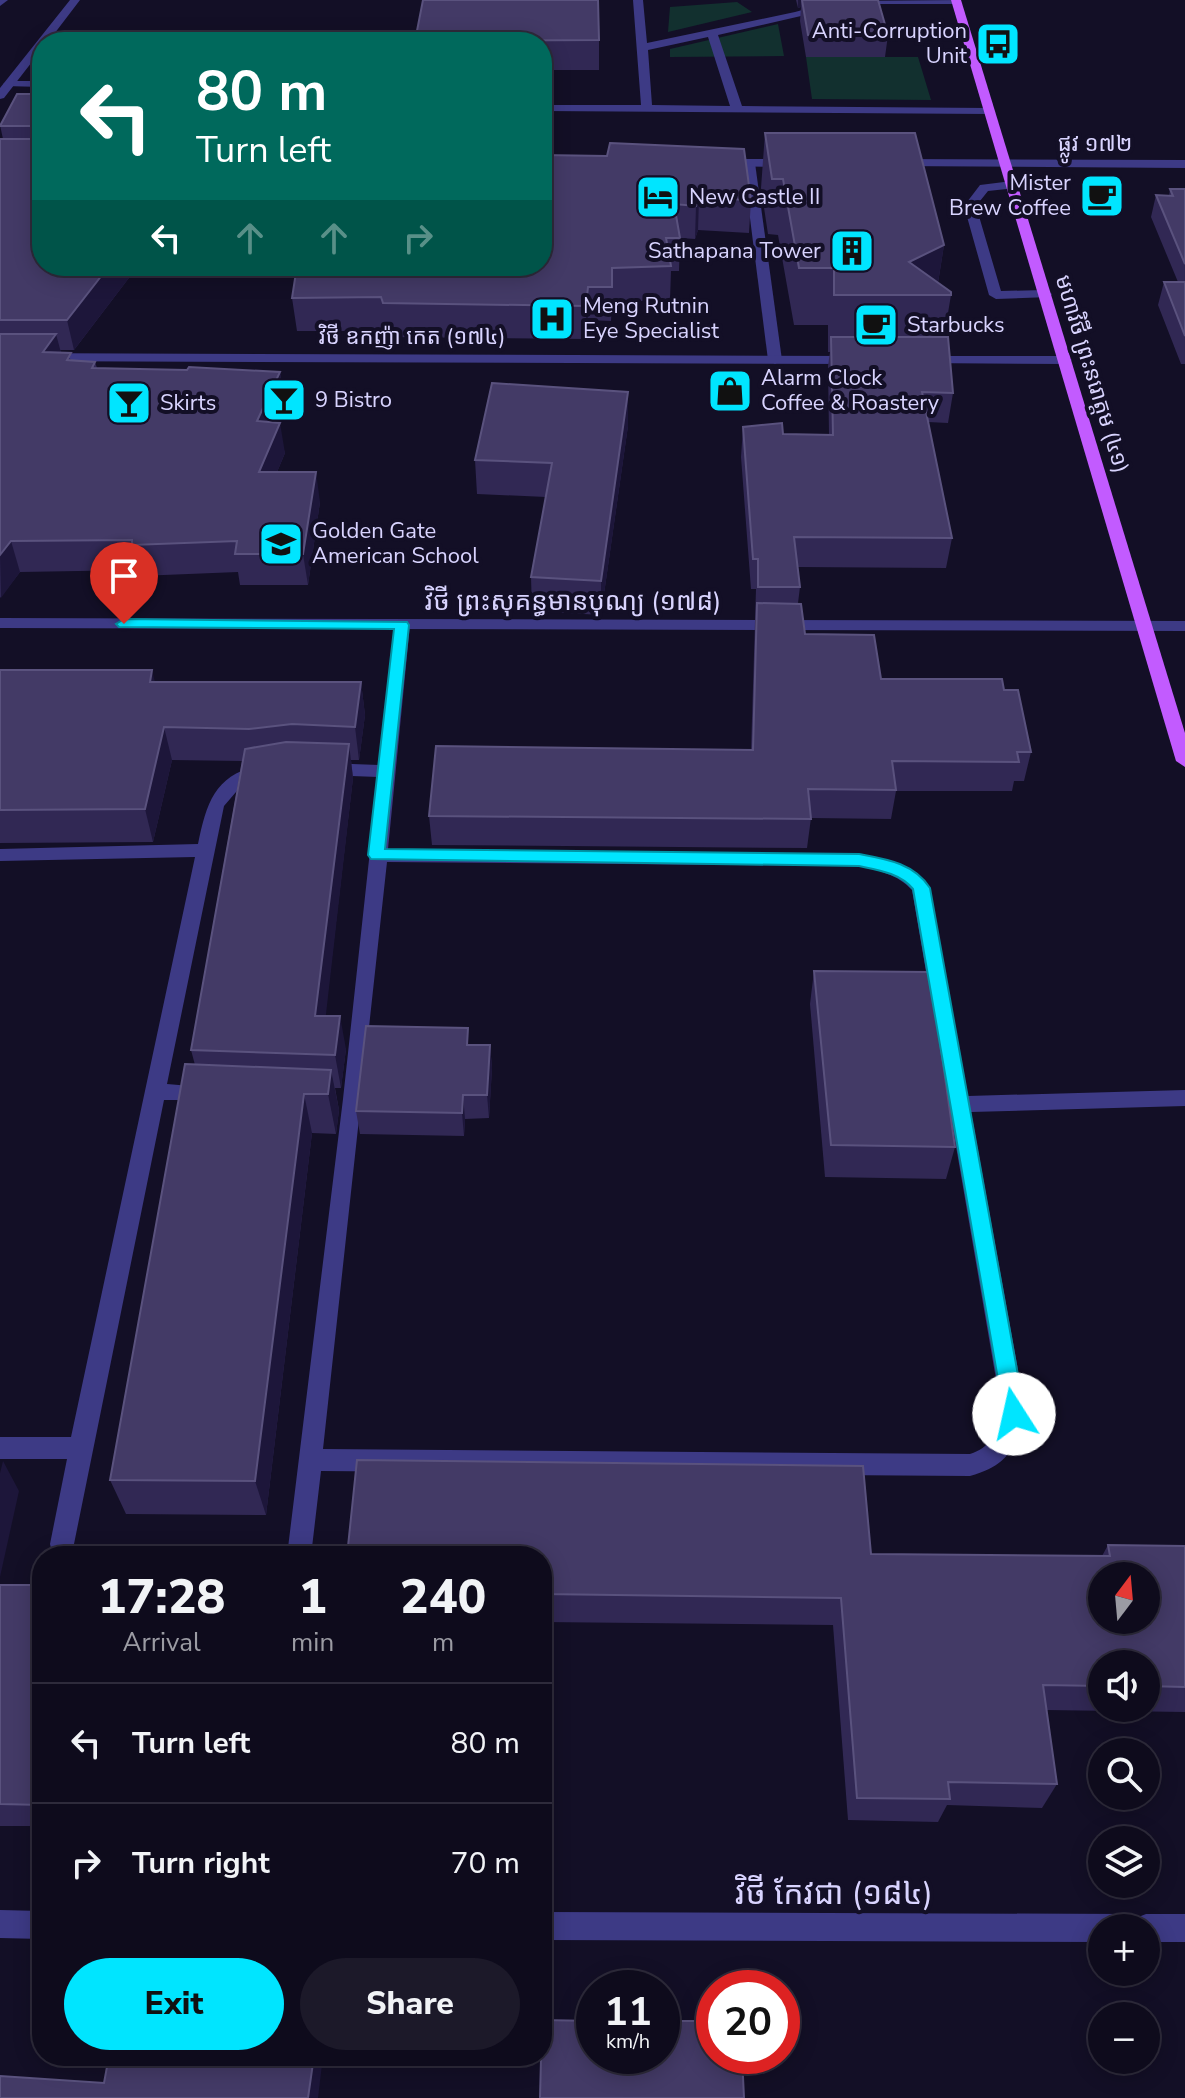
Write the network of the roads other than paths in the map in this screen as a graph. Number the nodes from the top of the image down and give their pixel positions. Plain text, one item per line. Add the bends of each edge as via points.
1 (75, 0) edge
2 (638, 0) edge
3 (816, 1) edge
4 (830, 1) edge
5 (845, 1) edge
6 (956, 1) edge
7 (50, 32) edge
8 (712, 33) junction
9 (644, 47) junction
10 (32, 55) edge
11 (9, 84) junction
12 (32, 84) edge
13 (0, 96) edge
14 (552, 108) edge
15 (647, 108) junction
16 (737, 109) junction
17 (989, 111) junction
18 (701, 163) edge
19 (749, 163) junction
20 (809, 163) edge
21 (884, 163) edge
22 (1005, 164) junction
23 (1185, 164) edge
24 (1012, 185) junction
25 (1045, 294) junction
26 (0, 357) edge
27 (775, 360) junction
28 (867, 360) edge
29 (912, 360) edge
30 (1065, 360) junction
31 (0, 623) edge
32 (402, 625) junction
33 (1185, 626) edge
34 (1145, 627) junction
35 (1185, 761) edge
36 (386, 771) junction
37 (205, 850) junction
38 (0, 855) edge
39 (376, 855) junction
40 (155, 1092) junction
41 (231, 1095) edge
42 (1185, 1098) edge
43 (959, 1104) junction
44 (0, 1448) edge
45 (81, 1448) junction
46 (310, 1460) junction
47 (62, 1546) edge
48 (300, 1546) edge
49 (0, 1924) edge
50 (32, 1925) edge
51 (552, 1926) edge
52 (1088, 1928) edge
53 (1160, 1928) edge
54 (1185, 1928) edge

1 - 7 street
2 - 9 street
3 - 4 street
3 - 8 street via 810,11 798,15
5 - 6 street
6 - 17 main road, មហាវិថី ព្រះនរោត្តម (៤១)
8 - 9 street
8 - 16 street
9 - 15 street
10 - 11 street
11 - 12 street
11 - 13 street
14 - 15 street
15 - 16 street
16 - 17 street
17 - 22 main road, មហាវិថី ព្រះនរោត្តម (៤១)
18 - 19 street
19 - 20 street
19 - 27 street
21 - 22 street, ផ្លូវ ១៧២
22 - 23 street, ផ្លូវ ១៧២
22 - 24 main road, មហាវិថី ព្រះនរោត្តម (៤១)
24 - 25 main road, មហាវិថី ព្រះនរោត្តម (៤១)
24 - 25 street via 986,187 970,212 996,295
25 - 30 main road, មហាវិថី ព្រះនរោត្តម (៤១)
26 - 27 street, វិថី ឧកញ៉ា កេត (១៧៤)
27 - 28 street, វិថី ឧកញ៉ា កេត (១៧៤)
29 - 30 street
30 - 34 main road, មហាវិថី ព្រះនរោត្តម (៤១)
31 - 32 street, វិថី ព្រះសុគន្ធមានបុណ្យ (១៧៨)
32 - 34 street, វិថី ព្រះសុគន្ធមានបុណ្យ (១៧៨)
32 - 36 street
33 - 34 street, វិថី ព្រះសុគន្ធមានបុណ្យ (១៧៨)
34 - 35 main road, មហាវិថី ព្រះនរោត្តម (៤១)
36 - 37 street via 254,771 229,784 215,805
36 - 39 street
37 - 38 street
37 - 40 street
39 - 43 street via 859,860 890,866 921,888
39 - 46 street via 345,1098
40 - 41 street
40 - 45 street
42 - 43 street
43 - 46 street via 1014,1414 994,1456 970,1465
44 - 45 street
45 - 47 street
46 - 48 street
49 - 50 street
51 - 52 street, វិថី កែវជា (១៨៤)
53 - 54 street

